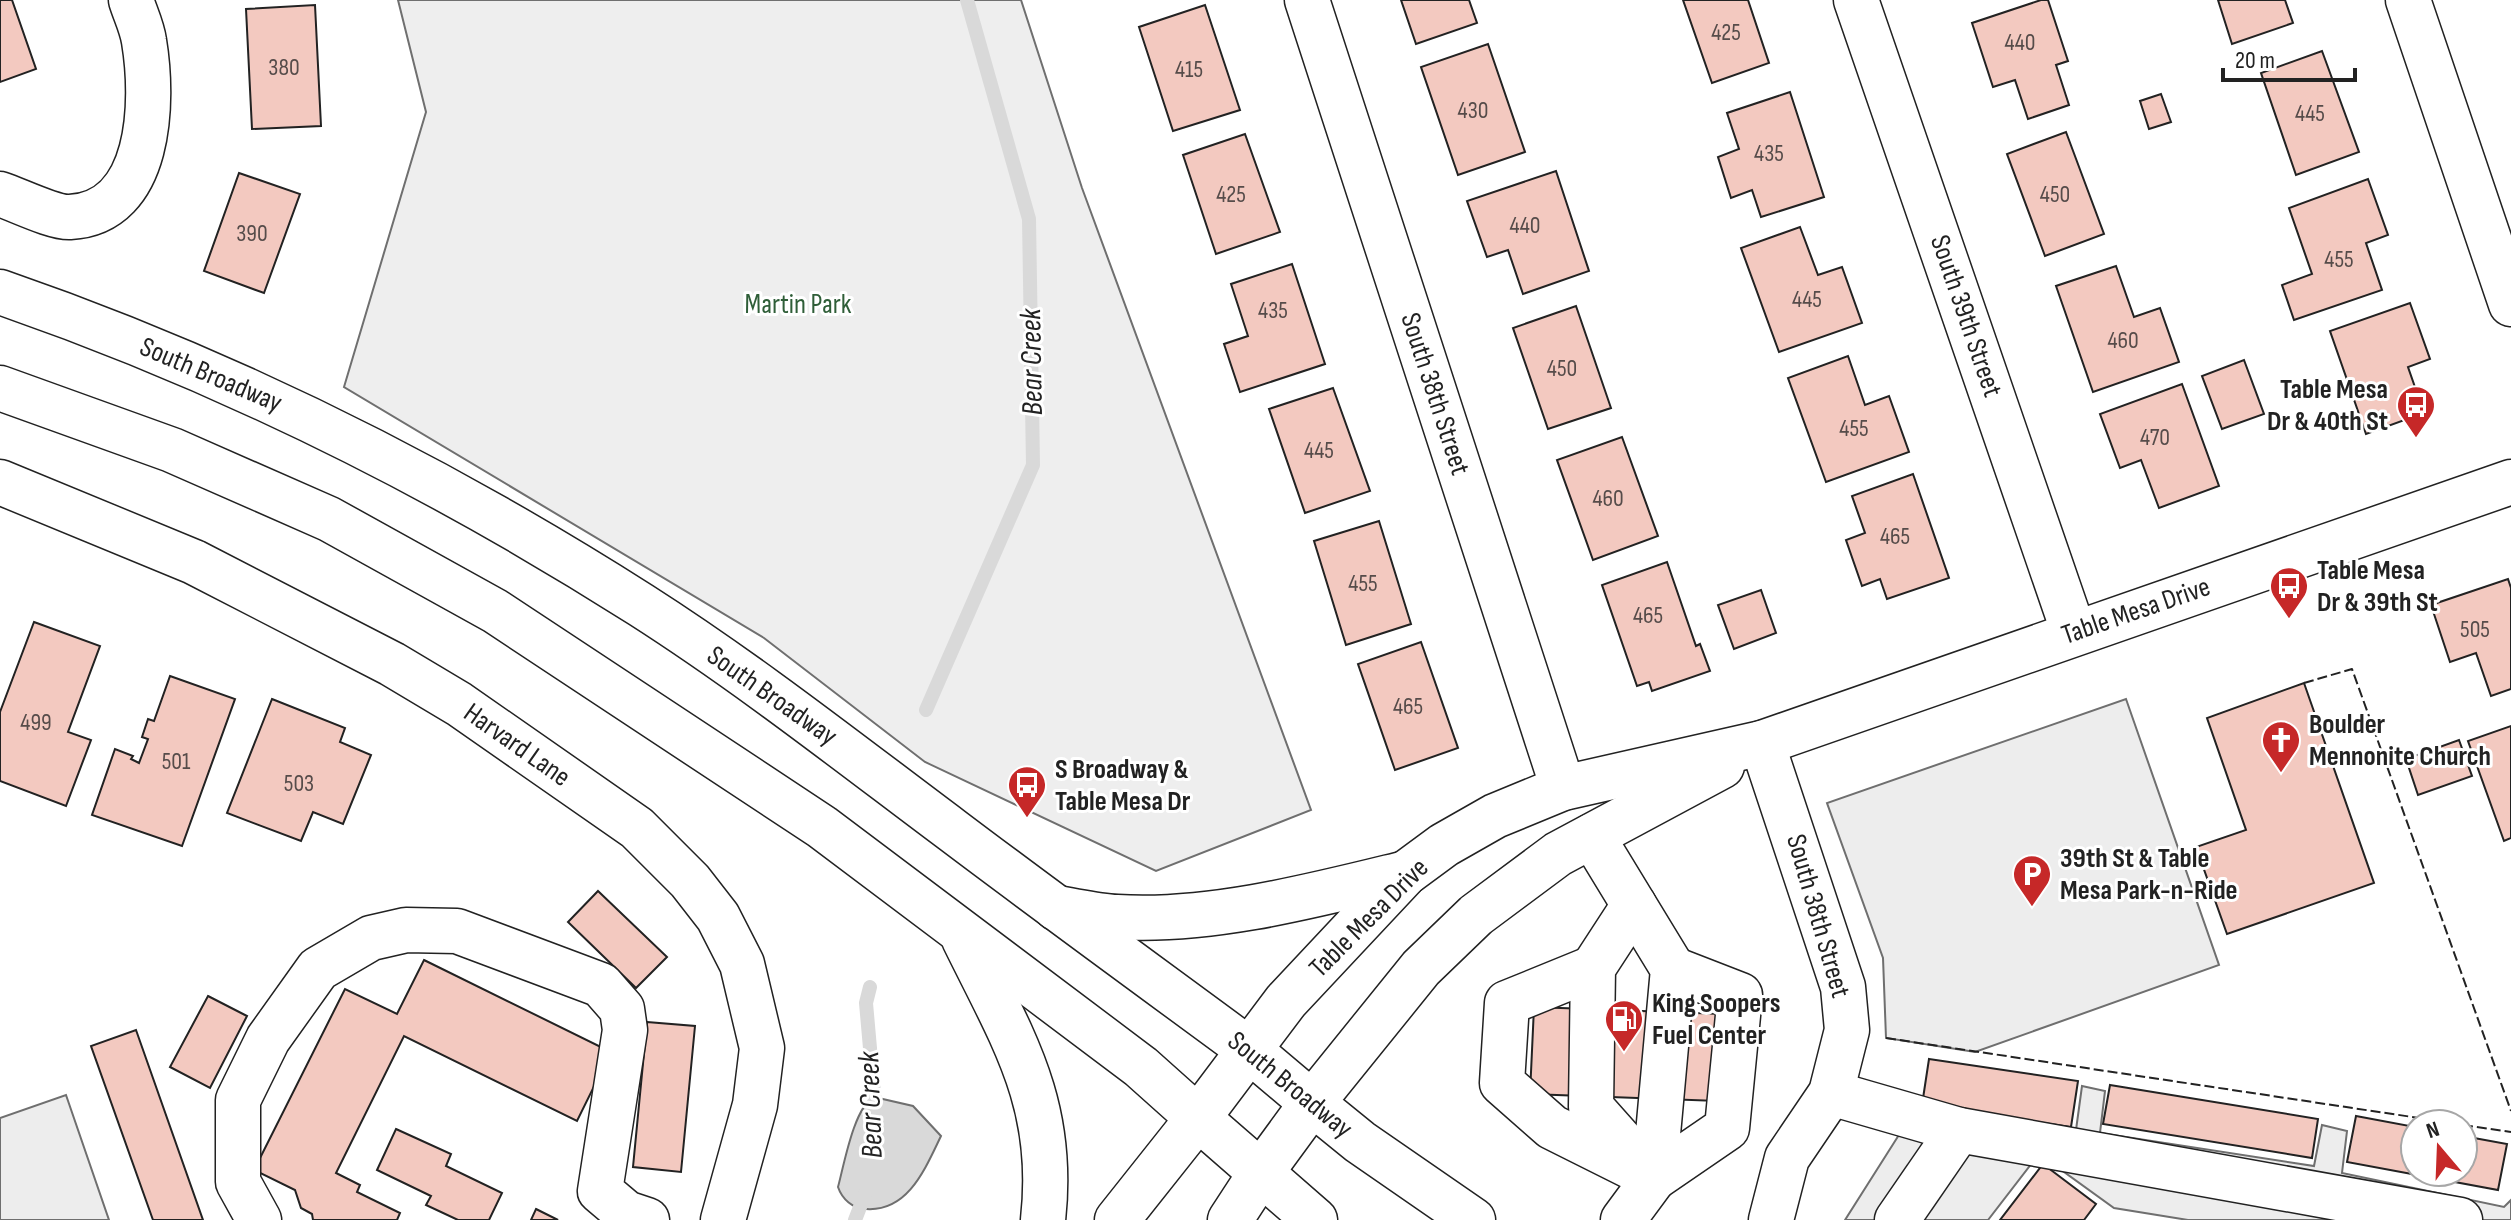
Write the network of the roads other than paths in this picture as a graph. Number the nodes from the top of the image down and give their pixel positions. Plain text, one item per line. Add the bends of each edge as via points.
1 (131, 0) edge
2 (1307, 0) edge
3 (1856, 0) edge
4 (2408, 0) edge
5 (0, 194) edge
6 (0, 292) edge
7 (2511, 304) edge
8 (0, 388) edge
9 (0, 482) edge
10 (2511, 482) edge
11 (2074, 633) junction
12 (1762, 743) junction
13 (1563, 788) junction
14 (1592, 836) junction
15 (1406, 873) junction
16 (1634, 905) junction
17 (1056, 908) junction
18 (962, 933) junction
19 (1593, 968) junction
20 (1673, 969) junction
21 (1248, 1049) junction
22 (1831, 1093) junction
23 (1312, 1103) junction
24 (1198, 1118) junction
25 (1959, 1130) junction
26 (1260, 1174) junction
27 (1654, 1178) junction
28 (259, 1220) edge
29 (647, 1220) edge
30 (723, 1220) edge
31 (1043, 1220) edge
32 (1117, 1220) edge
33 (1230, 1220) edge
34 (1315, 1220) edge
35 (1473, 1220) edge
36 (1623, 1220) edge
37 (1771, 1220) edge
38 (1897, 1220) edge
39 (2460, 1220) edge

1 - 5 main road via 144,38 150,93 130,184 103,209 68,217
2 - 13 main road, South 38th Street
3 - 11 main road, South 39th Street
4 - 7 main road
6 - 17 main road, South Broadway via 89,323 277,403 536,540 749,678
8 - 18 main road via 172,450 329,519 495,611 822,827
9 - 30 main road, Harvard Lane via 194,562 392,664 459,704 637,828 690,881 718,917 742,964 762,1048 755,1105
10 - 11 main road, Table Mesa Drive
11 - 12 main road, Table Mesa Drive
12 - 13 main road, Table Mesa Drive
12 - 14 main road, Table Mesa Drive
12 - 22 main road, South 38th Street via 1843,987 1847,1030
13 - 15 main road, Table Mesa Drive via 1495,816
14 - 16 main road
14 - 23 main road, Table Mesa Drive via 1558,854 1476,915 1421,968
15 - 17 main road via 1319,894 1173,916 1117,917
15 - 21 main road, Table Mesa Drive
16 - 19 main road
16 - 20 main road
17 - 21 main road, South Broadway
18 - 24 main road via 1141,1067
18 - 31 main road via 1028,1069 1048,1178
19 - 27 main road via 1591,1107
19 - 27 main road via 1507,1003 1502,1083 1552,1127
20 - 27 main road
20 - 27 main road via 1740,995 1727,1128
21 - 23 main road, South Broadway
21 - 24 main road, Table Mesa Drive
22 - 25 main road
22 - 37 main road, South 38th Street via 1787,1158
23 - 26 main road, Table Mesa Drive
23 - 35 main road, South Broadway
24 - 26 main road
24 - 32 main road, Table Mesa Drive
25 - 38 main road
25 - 39 main road
26 - 33 main road, Table Mesa Drive
26 - 34 main road
27 - 36 main road
28 - 29 main road via 238,1182 238,1100 268,1039 318,969 371,938 406,930 457,931 601,985 622,1009 625,1030 600,1191 626,1213

